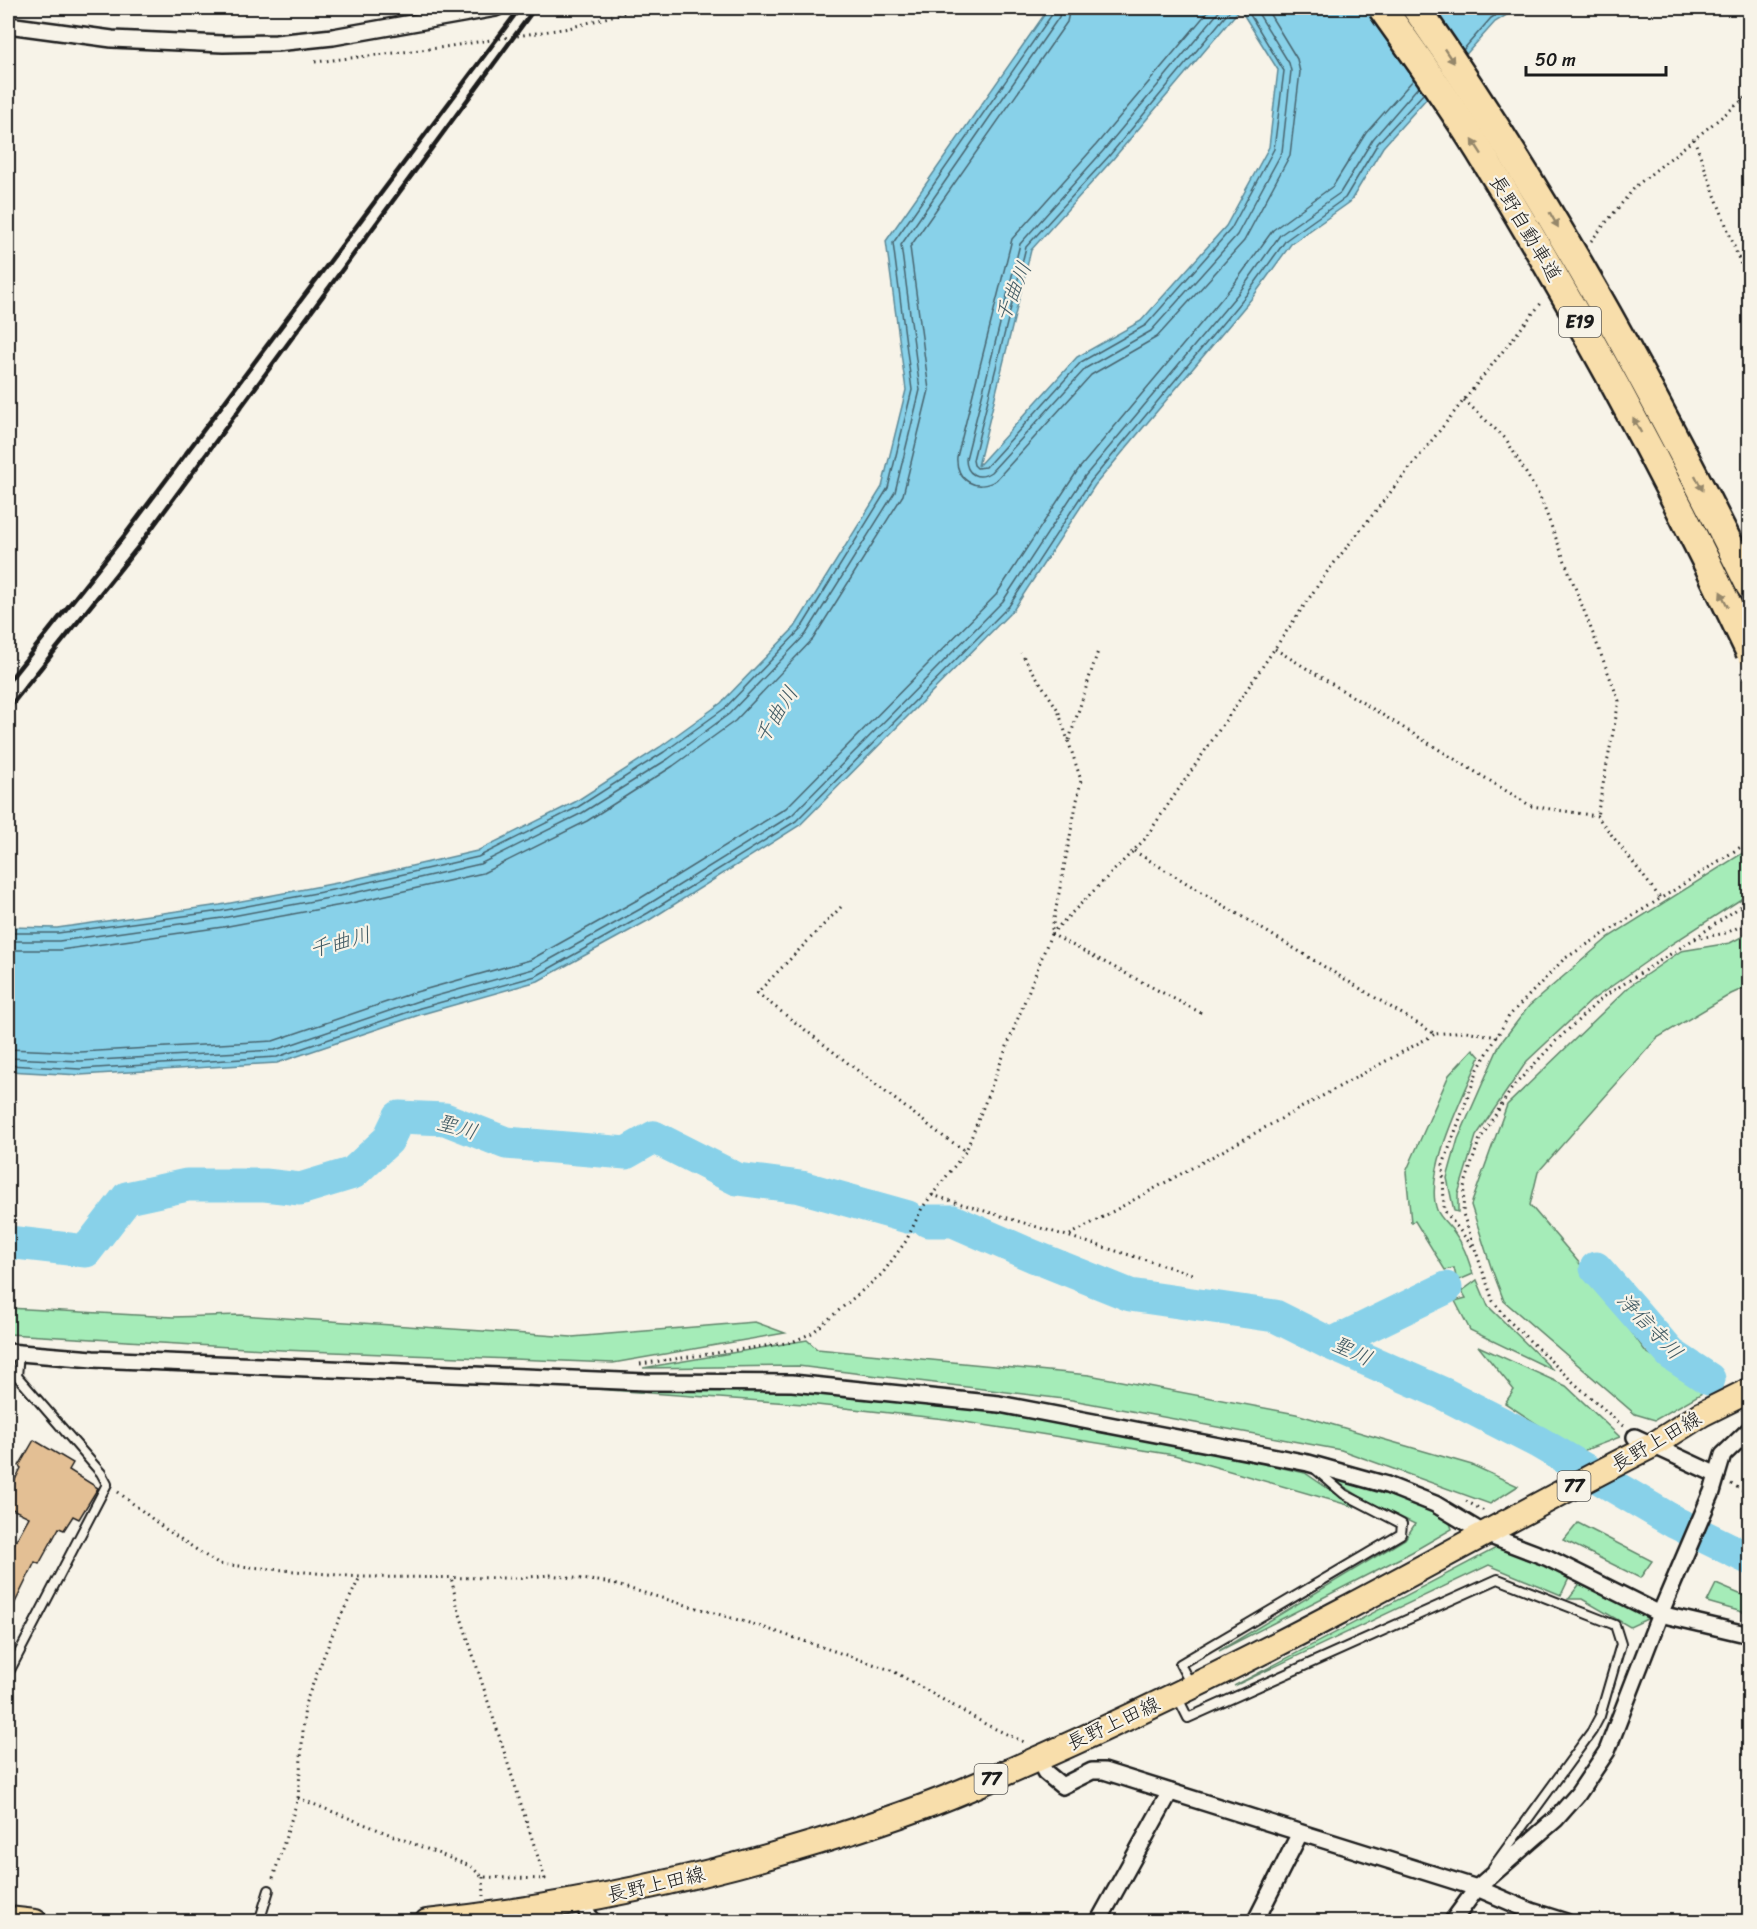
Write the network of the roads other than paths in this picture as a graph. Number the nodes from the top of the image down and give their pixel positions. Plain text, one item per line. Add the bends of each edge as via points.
1 (496, 8) edge
2 (1382, 8) edge
3 (1416, 8) edge
4 (8, 25) edge
5 (1749, 586) edge
6 (1749, 652) edge
7 (13, 1353) edge
8 (1749, 1390) edge
9 (1749, 1429) edge
10 (1641, 1445) junction
11 (1308, 1463) junction
12 (1717, 1475) junction
13 (1485, 1534) junction
14 (1660, 1614) junction
15 (1749, 1635) edge
16 (8, 1674) edge
17 (1184, 1691) junction
18 (1038, 1758) junction
19 (1170, 1792) junction
20 (1300, 1833) junction
21 (1477, 1888) junction
22 (269, 1890) road end
23 (583, 1900) junction
24 (8, 1919) edge
25 (34, 1922) edge
26 (259, 1922) edge
27 (427, 1922) edge
28 (594, 1922) edge
29 (1098, 1922) edge
30 (1255, 1922) edge
31 (1452, 1922) edge
32 (1566, 1922) edge

1 - 4 street via 333,37 276,43 112,39
6 -> 2 highway, 長野自動車道 / E19, bridge via 1686,520 1587,334 1478,148
3 -> 5 highway, 長野自動車道 / E19, bridge via 1551,214 1663,413
7 - 11 street via 619,1381 792,1383 999,1404
7 - 16 lane via 17,1376 107,1484
8 - 10 main road, 長野上田線 / 77
9 - 12 street via 1723,1455
10 - 12 street
10 - 13 main road, 長野上田線 / 77
11 - 13 street via 1411,1494
11 - 17 lane via 1344,1494 1402,1524 1401,1534 1180,1664
12 - 14 street
13 - 14 street via 1548,1558
13 - 17 main road, 長野上田線 / 77
14 - 15 street
14 - 21 street via 1607,1751 1556,1819
17 - 18 main road, 長野上田線 / 77
17 - 21 lane via 1188,1719 1498,1579 1615,1625 1621,1644 1600,1716
18 - 19 street via 1046,1772 1062,1786 1092,1772 1104,1771
18 - 23 main road, 長野上田線 / 77 via 961,1792 841,1835 693,1877
19 - 20 street
19 - 29 street
20 - 21 street
20 - 30 street
21 - 31 street
21 - 32 street
22 - 26 lane
23 - 27 main road, 長野上田線 / 77
23 - 28 street
24 - 25 main road

